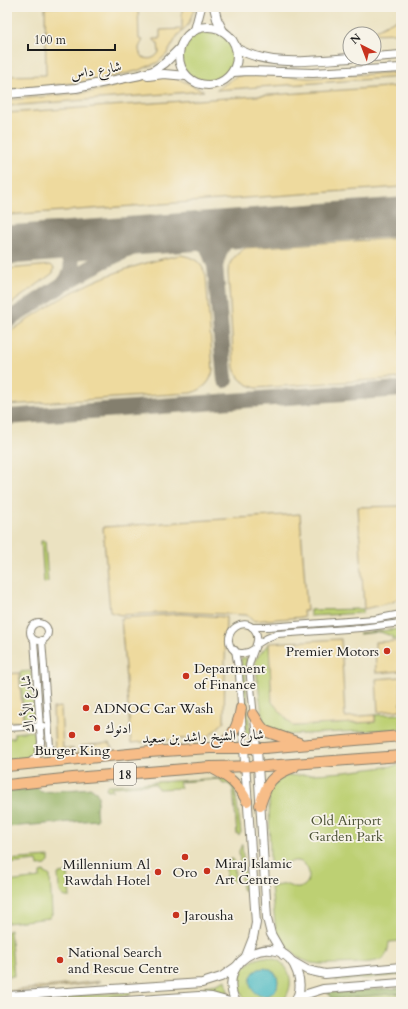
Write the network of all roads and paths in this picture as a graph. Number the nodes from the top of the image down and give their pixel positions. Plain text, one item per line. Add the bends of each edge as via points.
1 (201, 7) edge
2 (214, 7) edge
3 (195, 30) junction
4 (223, 30) junction
5 (180, 48) junction
6 (236, 48) junction
7 (401, 55) edge
8 (382, 56) edge
9 (342, 58) edge
10 (401, 68) edge
11 (233, 72) junction
12 (186, 76) junction
13 (7, 94) edge
14 (7, 99) edge
15 (401, 614) edge
16 (401, 623) edge
17 (252, 627) junction
18 (34, 640) junction
19 (42, 640) junction
20 (255, 647) junction
21 (235, 650) junction
22 (44, 667) junction
23 (36, 668) junction
24 (241, 708) junction
25 (253, 714) junction
26 (48, 725) junction
27 (40, 726) junction
28 (7, 728) edge
29 (401, 736) edge
30 (303, 744) junction
31 (210, 748) junction
32 (244, 748) junction
33 (257, 748) junction
34 (401, 756) edge
35 (62, 761) junction
36 (29, 763) junction
37 (306, 763) junction
38 (7, 766) edge
39 (258, 766) junction
40 (210, 767) junction
41 (244, 767) junction
42 (7, 785) edge
43 (247, 801) junction
44 (260, 805) junction
45 (283, 954) junction
46 (246, 956) junction
47 (292, 962) junction
48 (237, 966) junction
49 (401, 967) edge
50 (401, 983) edge
51 (160, 986) junction
52 (7, 996) edge
53 (162, 998) junction
54 (296, 999) edge
55 (111, 1002) edge
56 (230, 1002) edge
57 (236, 1002) edge

1 - 3 street
2 - 4 street
3 - 4 street via 209,27
3 - 5 street via 187,36
4 - 6 street via 233,40
5 - 12 street via 180,63
5 - 13 street, شارع داس via 165,63 140,75 76,88
6 - 9 street via 267,60
6 - 11 street via 237,63
7 - 8 street
10 - 11 street via 313,73
11 - 12 street via 222,82 213,85 198,84
12 - 14 street, شارع داس via 157,74 77,92
15 - 17 street via 375,619
16 - 20 street via 277,634 266,638
17 - 20 street via 257,633 258,642
17 - 21 street via 240,625 231,632 229,640
18 - 19 street
18 - 19 street via 30,629 39,622 47,629 47,636
18 - 23 street, شارع الأراك
19 - 22 street, شارع الأراك
20 - 21 street via 244,653
20 - 25 street via 250,658 249,672
21 - 24 street
22 - 23 street
22 - 26 street, شارع الأراك
23 - 27 street, شارع الأراك
24 - 31 main road via 229,738
24 - 32 street
25 - 30 main road via 266,731
25 - 33 street
26 - 27 street
26 - 35 street, شارع الأراك via 50,747
27 - 28 street
27 - 36 street, شارع الأراك via 40,750
29 - 30 main road, شارع الشيخ راشد بن سعيد / 18
30 - 33 main road, شارع الشيخ راشد بن سعيد / 18
31 - 32 main road, شارع الشيخ راشد بن سعيد / 18
31 - 35 main road, شارع الشيخ راشد بن سعيد / 18
32 - 33 main road, شارع الشيخ راشد بن سعيد / 18
32 - 41 street
33 - 39 street
34 - 37 main road, 18
35 - 36 main road, شارع الشيخ راشد بن سعيد / 18
36 - 38 main road, شارع الشيخ راشد بن سعيد / 18
37 - 39 main road, 18
37 - 44 main road via 276,775 266,786
39 - 41 main road, 18
39 - 44 street
40 - 41 main road, 18
40 - 42 main road, 18
40 - 43 main road via 233,781
41 - 43 street
43 - 46 street via 256,923
44 - 45 street via 267,918 271,934
45 - 46 street via 273,950 262,950
45 - 47 street
46 - 48 street
47 - 49 street via 307,970 325,974
47 - 54 street via 299,978
48 - 51 street via 209,982
48 - 57 street via 232,977
50 - 54 street via 323,989
51 - 52 street
51 - 53 street via 166,992
53 - 55 street
53 - 56 street via 204,996

